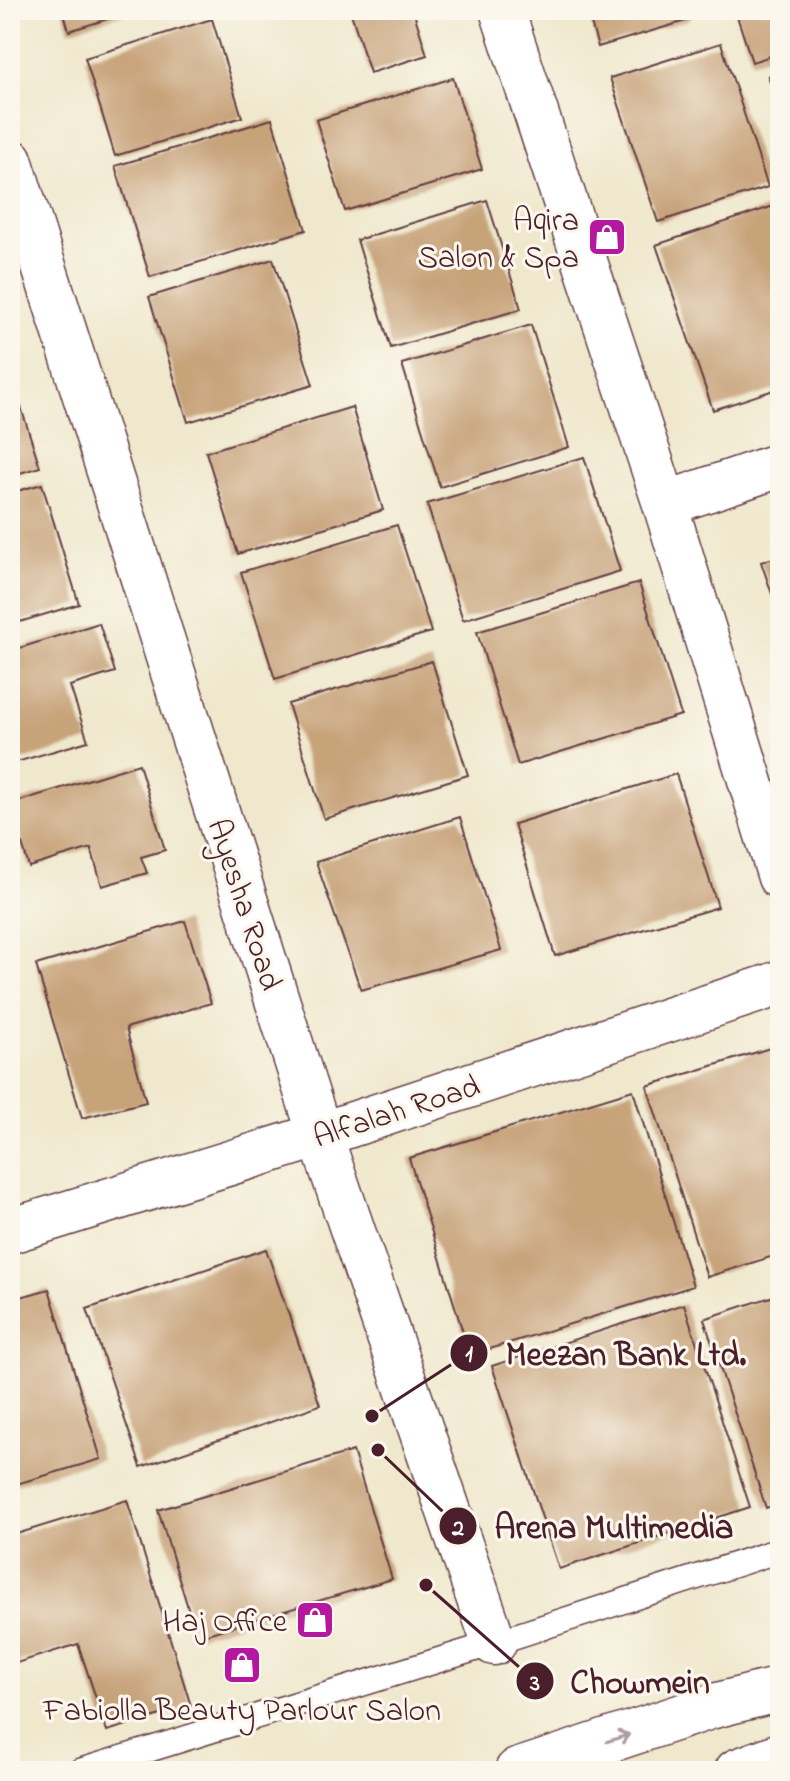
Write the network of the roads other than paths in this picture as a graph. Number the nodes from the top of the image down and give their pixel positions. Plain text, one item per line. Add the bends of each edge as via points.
1 (502, 10) edge
2 (10, 160) edge
3 (780, 465) edge
4 (665, 504) junction
5 (780, 877) edge
6 (780, 983) edge
7 (320, 1135) junction
8 (10, 1231) edge
9 (780, 1550) edge
10 (494, 1643) junction
11 (780, 1689) edge
12 (780, 1755) edge
13 (118, 1765) edge
14 (80, 1771) edge
15 (517, 1771) edge
16 (737, 1771) edge

1 - 4 street
2 - 7 street, Ayesha Road
3 - 4 street
4 - 5 street
6 - 7 street, Alfalah Road
7 - 8 street, Alfalah Road
7 - 10 street, Ayesha Road
9 - 10 lane
10 - 13 lane
15 -> 11 street
12 - 16 street
13 - 14 lane

